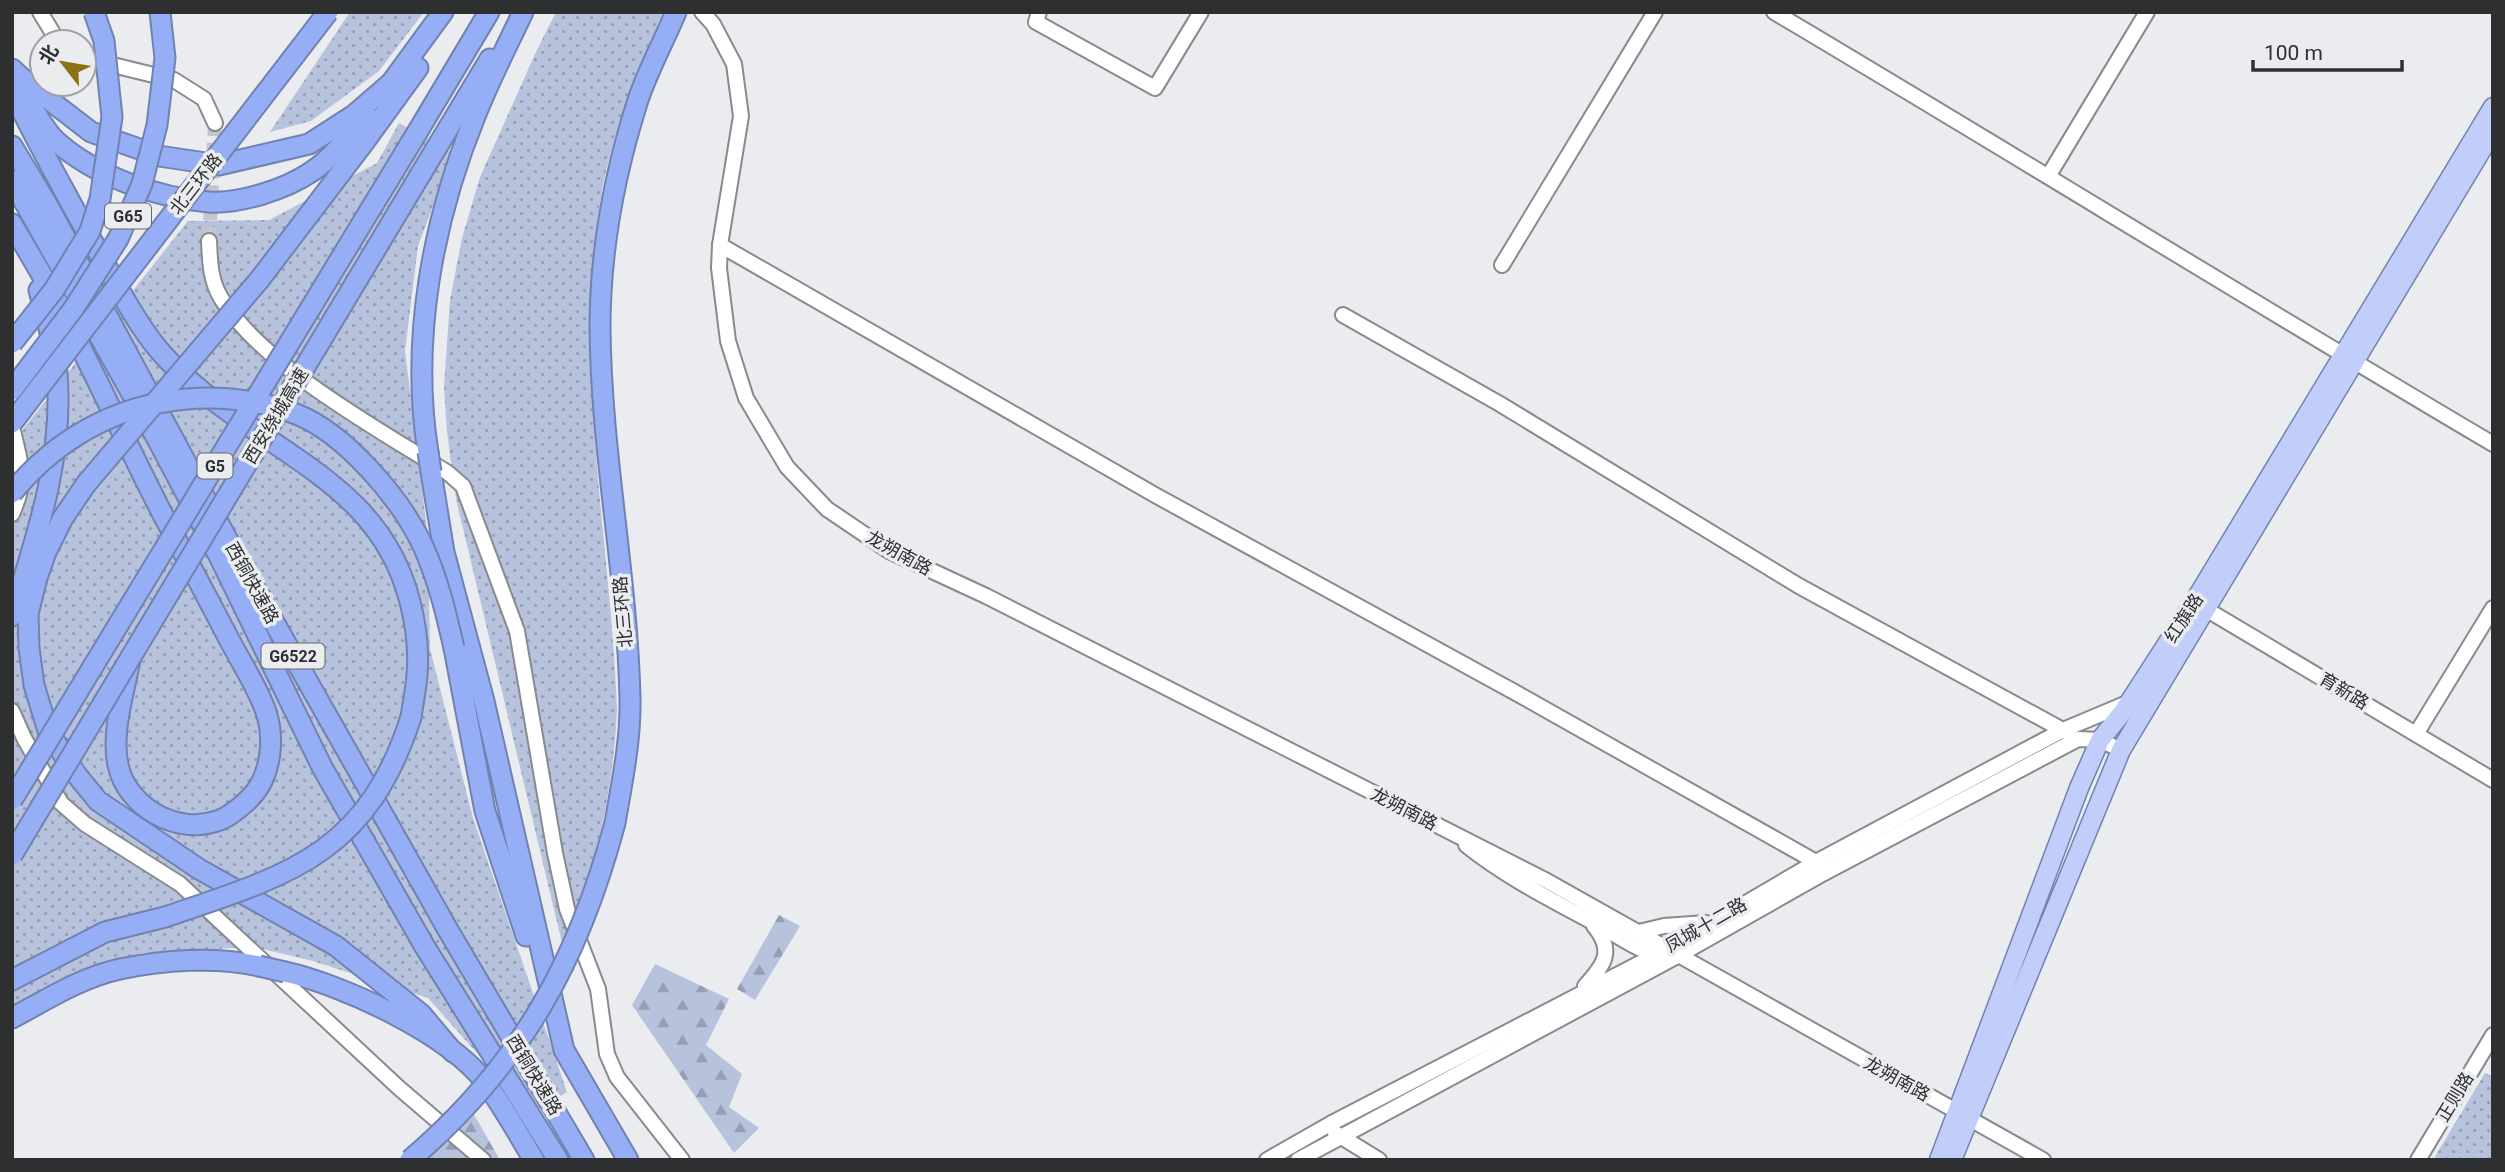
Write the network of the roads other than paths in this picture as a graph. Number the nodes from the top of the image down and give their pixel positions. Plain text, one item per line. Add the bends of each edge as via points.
1 (40, 12) edge
2 (94, 12) edge
3 (160, 12) edge
4 (328, 12) edge
5 (443, 12) edge
6 (457, 12) edge
7 (489, 12) edge
8 (520, 12) edge
9 (676, 12) edge
10 (702, 12) edge
11 (1039, 12) edge
12 (1201, 12) edge
13 (1655, 12) edge
14 (1774, 12) edge
15 (2147, 12) edge
16 (50, 28) edge
17 (98, 61) edge
18 (12, 69) edge
19 (12, 78) edge
20 (391, 83) junction
21 (12, 91) edge
22 (2493, 107) edge
23 (215, 123) tunnel mouth
24 (2493, 131) edge
25 (12, 146) edge
26 (2049, 175) junction
27 (12, 180) edge
28 (12, 224) edge
29 (209, 241) tunnel mouth
30 (720, 245) junction
31 (31, 255) junction
32 (1502, 265) dead end
33 (1343, 315) dead end
34 (12, 343) edge
35 (2348, 359) junction
36 (12, 390) edge
37 (12, 425) edge
38 (2493, 443) edge
39 (12, 493) edge
40 (12, 514) edge
41 (2200, 605) junction
42 (2493, 608) edge
43 (12, 616) edge
44 (130, 659) junction
45 (2138, 705) junction
46 (12, 711) edge
47 (2063, 730) junction
48 (2416, 734) junction
49 (2078, 739) junction
50 (2100, 740) junction
51 (2121, 750) junction
52 (2493, 780) edge
53 (12, 800) edge
54 (1454, 835) junction
55 (12, 855) edge
56 (1820, 867) junction
57 (1589, 919) junction
58 (1711, 923) junction
59 (1639, 932) junction
60 (1667, 952) junction
61 (12, 980) edge
62 (1580, 993) junction
63 (12, 1018) edge
64 (2493, 1035) edge
65 (564, 1050) junction
66 (453, 1052) junction
67 (1963, 1116) junction
68 (1325, 1127) junction
69 (1340, 1136) junction
70 (410, 1160) edge
71 (483, 1160) edge
72 (534, 1160) edge
73 (558, 1160) edge
74 (584, 1160) edge
75 (628, 1160) edge
76 (682, 1160) edge
77 (1267, 1160) edge
78 (1298, 1160) edge
79 (1379, 1160) edge
80 (1938, 1160) edge
81 (1952, 1160) edge
82 (2043, 1160) edge
83 (2418, 1160) edge

1 - 16 street
2 - 34 highway, G65, bridge via 104,41 112,117 100,199 90,231 54,290
3 - 36 highway, G65, bridge via 165,58 157,125 142,184 118,239 74,308
4 - 37 highway, 北三环路, bridge
5 - 20 highway
6 - 66 highway, bridge via 260,279 86,484 46,552 28,614 34,685 48,731 98,801 199,869 336,946 421,1014
7 - 53 highway, 西安绕城高速 / G5, bridge
8 - 44 highway, 西安绕城高速 / G5, bridge
8 - 65 highway, bridge via 456,169 434,252 422,361 425,431 444,552 484,701
9 - 70 highway, 北三环路, bridge via 639,97 620,163 605,250 600,326 602,410 630,700 615,823 583,925 524,1036 479,1093
10 - 30 street, 龙朔南路 via 734,64 741,116
11 - 12 street via 1036,22 1155,88
13 - 32 street
14 - 26 street
15 - 26 street
17 - 23 street via 174,80 205,99
18 - 20 highway via 91,132 159,156 219,165 309,144 355,115
19 - 20 highway via 55,139 82,160 122,181 211,202 280,189 313,172 345,141
21 - 61 highway, bridge via 108,269 158,348 190,383 321,475 355,504 385,539 404,577 415,621 418,673 411,717 388,777 357,821 338,838 257,886 104,932
22 - 35 main road, 红旗路
24 - 35 main road, 红旗路
25 - 74 highway, 西铜快速路 / G6522 via 306,680
26 - 35 street
27 - 73 highway, 西铜快速路 / G6522 via 220,558 322,767 425,947
28 - 31 highway
29 - 76 street via 211,272 221,297 273,355 463,486 517,631 555,853 567,909 598,989 607,1054 617,1077
30 - 54 street, 龙朔南路 via 728,341 746,398 787,467 827,509 889,551
30 - 56 street via 1155,495 1518,694
31 - 43 highway via 57,372 58,412 41,519
31 - 44 highway via 266,713 268,769 256,792 239,809 218,821 196,825 173,821 152,813 125,784 117,742
33 - 47 street via 1500,404 1799,586
35 - 38 street
35 - 41 main road, 红旗路
37 - 40 street via 22,468 22,491
39 - 65 highway, bridge via 44,458 85,430 141,407 177,400 258,402 298,414 362,462 392,494 423,545 442,595 485,811
41 - 45 main road, 红旗路
41 - 48 street, 育新路
42 - 48 street
44 - 55 highway, 西安绕城高速 / G5, bridge
45 - 47 street, 凤城十二路
45 - 50 main road, 红旗路
45 - 51 main road, 红旗路
46 - 71 street via 61,803 85,824 180,884
47 - 49 street
47 - 56 street, 凤城十二路
48 - 52 street, 育新路
49 - 50 street
49 - 56 street, 凤城十二路
50 - 51 street
50 - 67 main road, 红旗路
51 - 67 main road, 红旗路
54 - 57 street, 龙朔南路 via 1486,861
54 - 59 street, 龙朔南路
56 - 58 street, 凤城十二路
56 - 60 street, 凤城十二路
57 - 60 street, 龙朔南路
57 - 62 street via 1605,939 1605,955 1602,966
58 - 59 street
58 - 60 street, 凤城十二路
59 - 60 street, 龙朔南路
60 - 62 street, 凤城十二路
60 - 67 street, 龙朔南路
60 - 69 street, 凤城十二路
62 - 68 street, 凤城十二路
63 - 66 highway, bridge via 67,989 118,970 199,961 302,975 406,1021
64 - 83 street, 正则路
65 - 75 highway
66 - 72 highway via 484,1080
67 - 80 main road, 红旗路
67 - 81 main road, 红旗路
67 - 82 street, 龙朔南路
68 - 69 street
68 - 77 street, 凤城十二路
69 - 78 street, 凤城十二路
69 - 79 street

